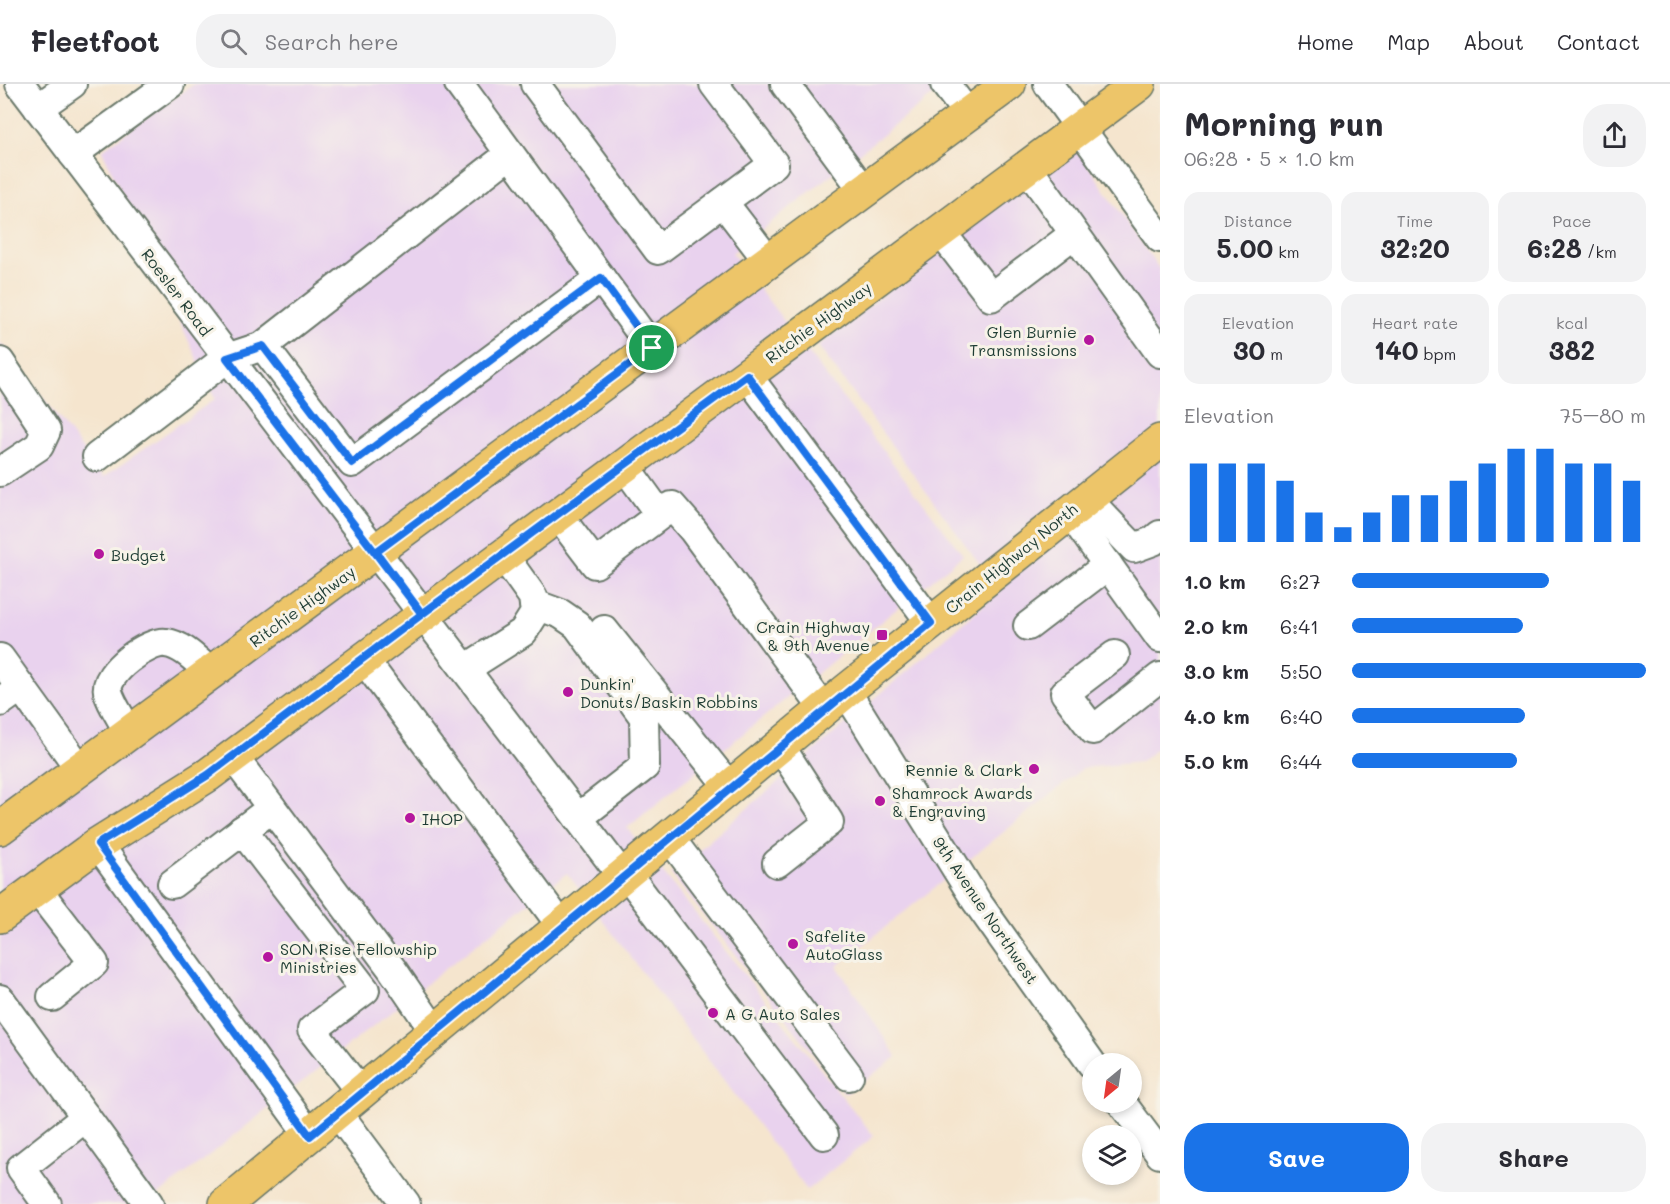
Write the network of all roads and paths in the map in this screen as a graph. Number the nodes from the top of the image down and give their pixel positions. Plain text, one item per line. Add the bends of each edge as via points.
1 (20, 84) edge
2 (72, 84) edge
3 (170, 84) edge
4 (459, 84) edge
5 (534, 84) edge
6 (714, 84) edge
7 (785, 84) edge
8 (945, 84) edge
9 (1009, 84) edge
10 (1048, 84) edge
11 (1139, 84) edge
12 (38, 108) junction
13 (968, 114) junction
14 (1080, 128) junction
15 (73, 154) junction
16 (510, 154) junction
17 (1027, 167) junction
18 (864, 191) junction
19 (723, 202) junction
20 (941, 232) junction
21 (1074, 234) junction
22 (1160, 238) edge
23 (769, 262) junction
24 (601, 278) junction
25 (263, 346) junction
26 (652, 348) junction
27 (1160, 353) edge
28 (227, 358) junction
29 (0, 362) edge
30 (747, 375) junction
31 (1160, 441) edge
32 (97, 458) dead end
33 (624, 465) junction
34 (0, 472) edge
35 (1078, 504) junction
36 (558, 514) junction
37 (660, 515) junction
38 (1160, 535) edge
39 (376, 552) junction
40 (503, 555) junction
41 (1108, 565) junction
42 (534, 604) junction
43 (422, 614) junction
44 (931, 623) junction
45 (1028, 626) dead end
46 (604, 630) dead end
47 (1159, 636) edge
48 (1115, 655) dead end
49 (0, 658) edge
50 (363, 658) junction
51 (465, 669) junction
52 (211, 673) junction
53 (1160, 677) edge
54 (10, 694) edge
55 (835, 700) junction
56 (129, 733) junction
57 (780, 746) junction
58 (232, 756) junction
59 (80, 769) junction
60 (730, 788) junction
61 (272, 808) junction
62 (578, 818) junction
63 (0, 828) edge
64 (242, 830) junction
65 (670, 838) junction
66 (98, 844) junction
67 (777, 863) dead end
68 (625, 875) junction
69 (172, 884) dead end
70 (37, 889) junction
71 (0, 916) edge
72 (563, 927) junction
73 (392, 969) junction
74 (365, 990) junction
75 (52, 997) dead end
76 (0, 999) edge
77 (435, 1032) junction
78 (1084, 1053) edge
79 (849, 1076) dead end
80 (350, 1104) junction
81 (1130, 1113) edge
82 (86, 1117) junction
83 (824, 1135) dead end
84 (310, 1136) junction
85 (1160, 1154) edge
86 (47, 1204) edge
87 (149, 1204) edge
88 (226, 1204) edge
89 (406, 1204) edge

1 - 12 street, Roesler Road
2 - 12 street
3 - 15 street
4 - 16 street
5 - 19 street via 658,249
6 - 19 street via 774,164
7 - 18 street
8 - 13 street
9 - 13 main road, Ritchie Highway
10 - 14 street
11 - 14 main road, Ritchie Highway
12 - 15 street, Roesler Road
13 - 18 main road, Ritchie Highway
14 - 17 main road, Ritchie Highway
14 - 22 street
15 - 28 street, Roesler Road
16 - 24 street
16 - 25 street
17 - 20 main road, Ritchie Highway
17 - 21 street
18 - 23 main road, Ritchie Highway
19 - 23 street
20 - 21 street via 991,297
20 - 30 main road, Ritchie Highway
21 - 27 street
23 - 26 main road, Ritchie Highway
24 - 25 street via 352,463
24 - 26 street
25 - 28 street
26 - 39 main road, Ritchie Highway
28 - 32 street
28 - 39 street, Roesler Road
29 - 34 street via 46,431 39,446
30 - 33 main road, Ritchie Highway
30 - 44 street
31 - 35 main road, Crain Highway North
33 - 36 main road, Ritchie Highway
33 - 37 street
35 - 38 street via 1134,548
35 - 41 street
35 - 44 main road, Crain Highway North
36 - 37 street via 594,564
36 - 40 main road, Ritchie Highway
37 - 55 street, 9th Avenue Northwest via 672,506
39 - 43 street, Roesler Road
39 - 52 main road, Ritchie Highway
40 - 42 street
40 - 43 main road, Ritchie Highway
41 - 45 street
41 - 47 street
42 - 51 street via 535,613 523,632
42 - 62 street via 577,625 644,717 645,766
43 - 50 main road, Ritchie Highway
43 - 51 street, Roesler Road
44 - 55 main road, Crain Highway North
46 - 60 street
48 - 53 street via 1065,693 1093,730
49 - 54 street
50 - 58 main road, Ritchie Highway
50 - 72 street
51 - 62 street, Roesler Road
52 - 56 main road, Ritchie Highway
52 - 56 street via 177,646 151,644 115,671 107,690
54 - 59 street
55 - 57 main road, Crain Highway North
55 - 78 street, 9th Avenue Northwest
56 - 59 main road, Ritchie Highway
57 - 60 main road, Crain Highway North
57 - 67 street via 829,822
58 - 61 street
58 - 66 main road, Ritchie Highway
59 - 63 main road, Ritchie Highway
60 - 65 main road, Crain Highway North
61 - 64 street
61 - 73 street
62 - 68 street, Roesler Road
64 - 69 street
64 - 74 street
65 - 68 main road, Crain Highway North
65 - 79 street
66 - 70 main road, Ritchie Highway
66 - 84 street
68 - 72 main road, Crain Highway North
68 - 83 street, Roesler Road
70 - 71 main road, Ritchie Highway
70 - 75 street via 94,963
72 - 77 main road, Crain Highway North
73 - 74 street
73 - 77 street
74 - 80 street via 312,1030
76 - 82 street
77 - 80 main road, Crain Highway North
80 - 84 main road, Crain Highway North
80 - 89 street
81 - 85 street
82 - 86 street via 21,1168
82 - 87 street
84 - 88 main road, Crain Highway North

